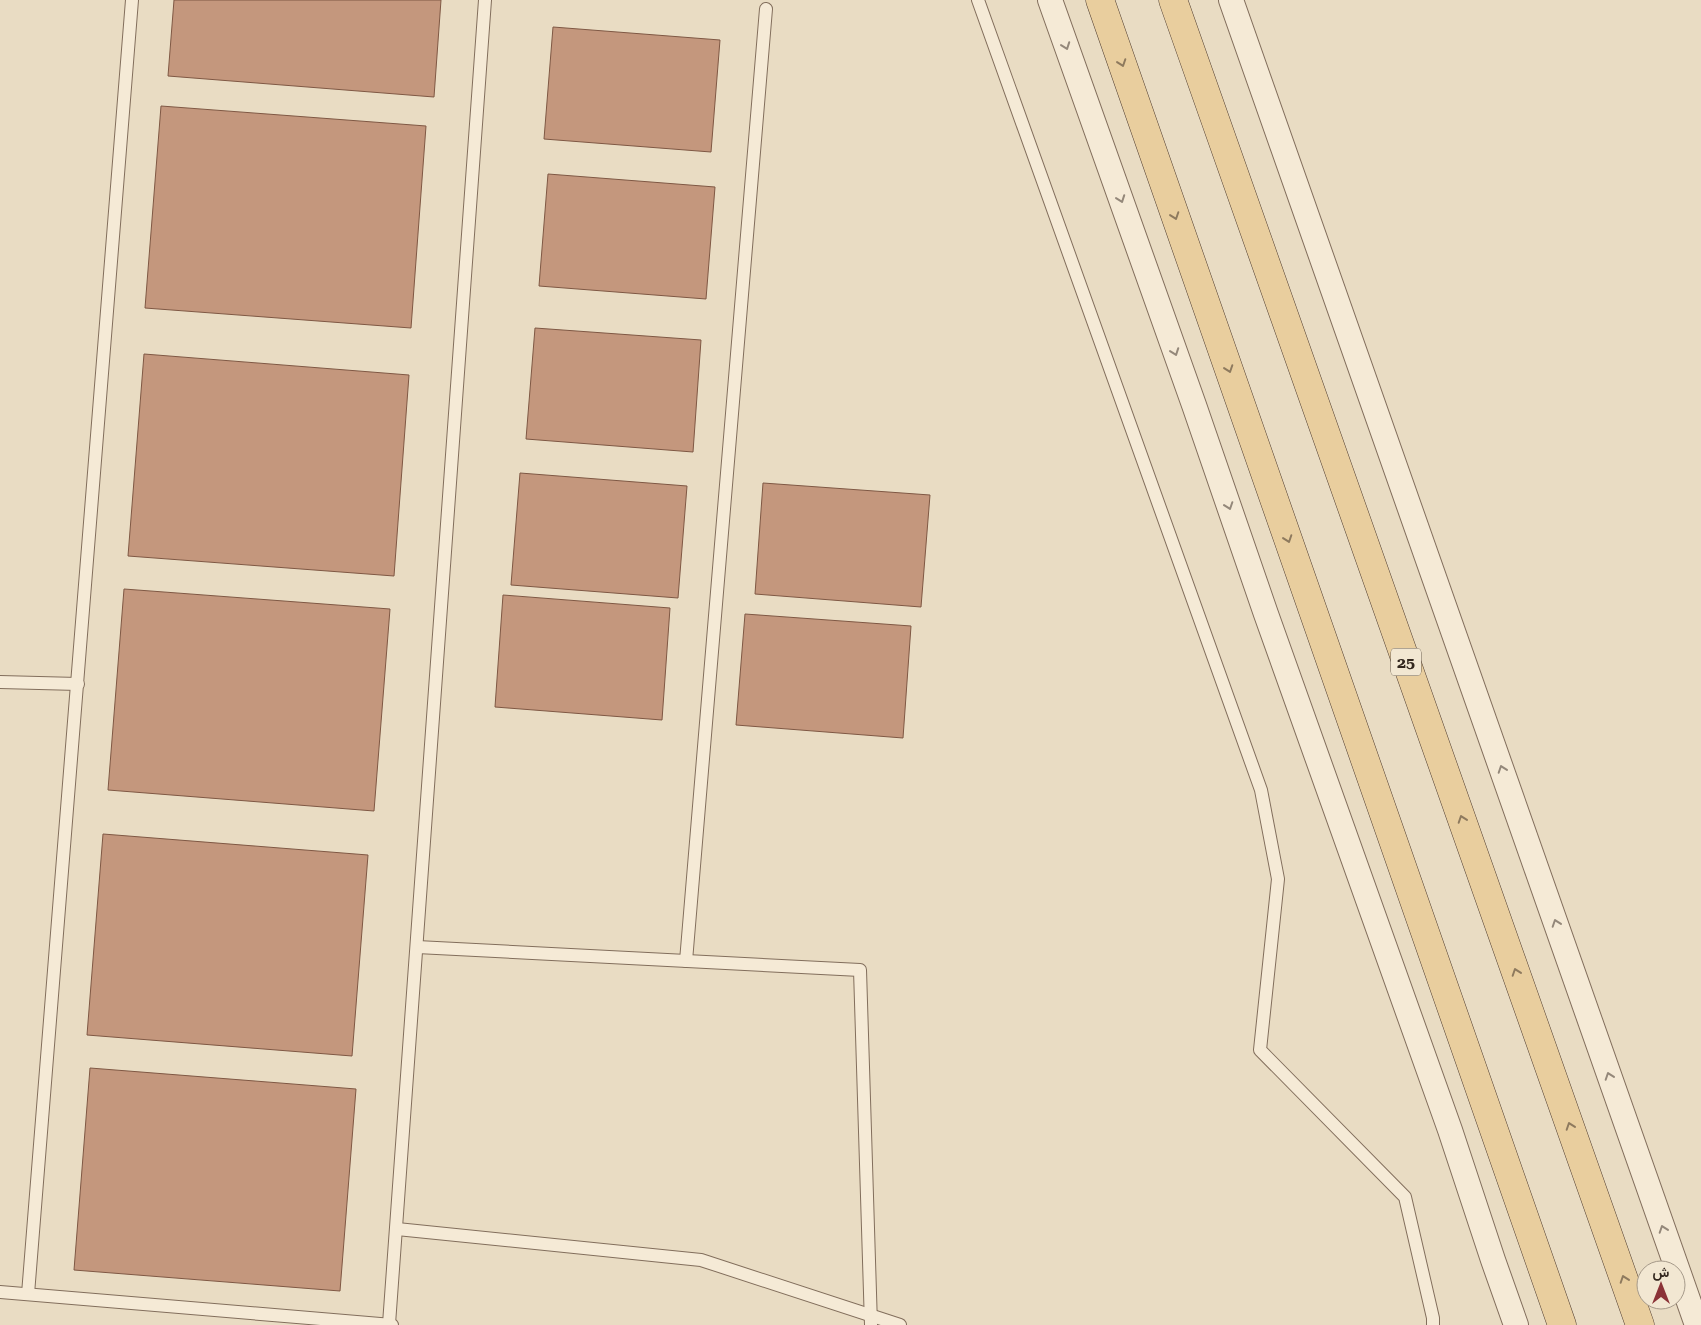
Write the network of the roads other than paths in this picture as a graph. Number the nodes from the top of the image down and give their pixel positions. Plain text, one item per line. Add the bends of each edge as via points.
1 (132, 0) edge
2 (485, 0) edge
3 (978, 0) edge
4 (1050, 0) edge
5 (1100, 0) edge
6 (1173, 0) edge
7 (1231, 0) edge
8 (766, 9) dead end
9 (0, 682) edge
10 (78, 684) junction
11 (417, 947) junction
12 (686, 961) junction
13 (396, 1229) junction
14 (0, 1292) edge
15 (28, 1294) junction
16 (870, 1320) edge
17 (391, 1325) edge
18 (900, 1325) edge
19 (1433, 1325) edge
20 (1516, 1325) edge
21 (1562, 1325) edge
22 (1640, 1325) edge
23 (1697, 1325) edge

1 - 10 lane
2 - 11 lane
3 - 19 lane via 1261,790 1278,879 1260,1050 1406,1197
4 -> 20 street
5 -> 21 main road
22 -> 6 main road, 25
23 -> 7 street
8 - 12 lane
9 - 10 lane
10 - 15 lane
11 - 12 lane
11 - 13 lane
12 - 16 lane via 860,970
13 - 16 lane via 701,1260
13 - 17 lane
14 - 15 lane
15 - 17 lane
16 - 18 lane

